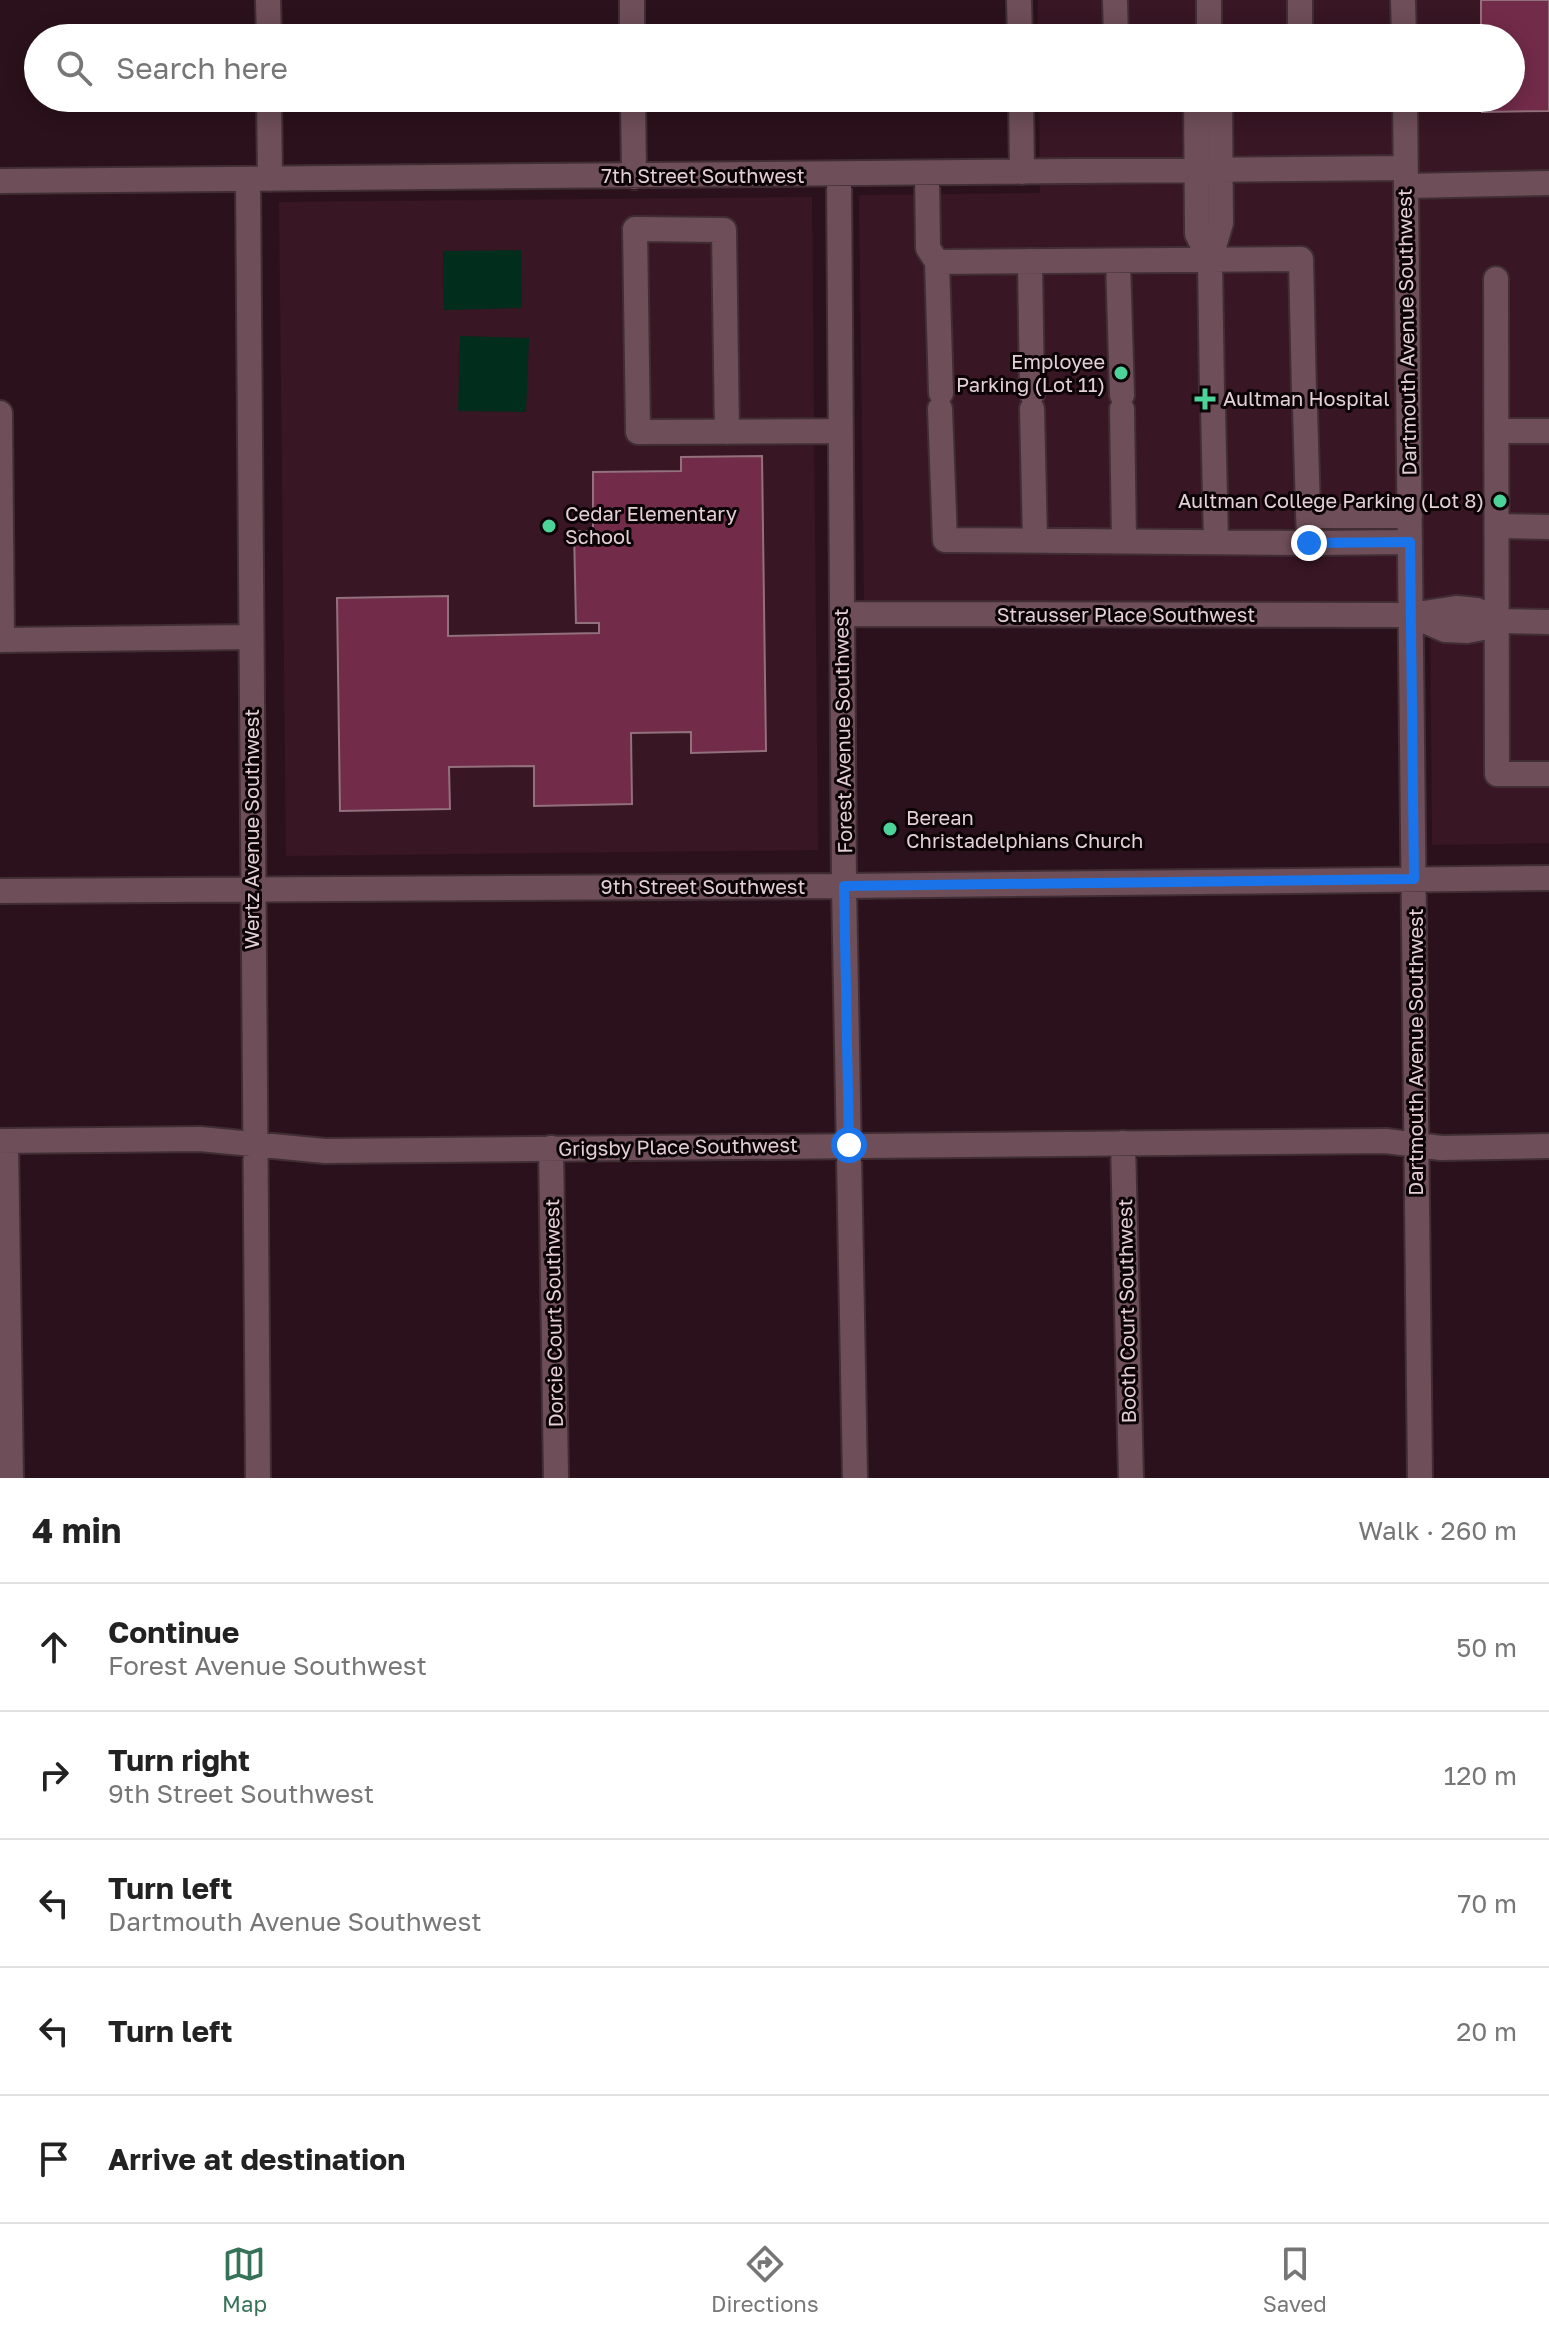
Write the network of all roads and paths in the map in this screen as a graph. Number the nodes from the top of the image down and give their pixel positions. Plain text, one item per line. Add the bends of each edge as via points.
1 (268, 0) edge
2 (632, 0) edge
3 (1019, 0) edge
4 (1115, 0) edge
5 (1209, 0) edge
6 (1300, 0) edge
7 (1403, 0) edge
8 (269, 24) edge
9 (632, 24) edge
10 (1020, 24) edge
11 (1116, 24) edge
12 (1209, 24) edge
13 (1300, 24) edge
14 (1404, 24) edge
15 (267, 112) edge
16 (633, 112) edge
17 (1021, 112) edge
18 (1196, 112) edge
19 (1220, 112) edge
20 (1405, 112) edge
21 (1197, 169) junction
22 (1221, 169) junction
23 (1022, 172) junction
24 (927, 174) junction
25 (839, 175) junction
26 (634, 177) junction
27 (1405, 177) junction
28 (259, 179) junction
29 (0, 181) edge
30 (1549, 183) edge
31 (1210, 260) junction
32 (1030, 261) junction
33 (1118, 261) junction
34 (937, 262) junction
35 (1496, 279) dead end
36 (0, 413) edge
37 (840, 431) junction
38 (1497, 431) junction
39 (1549, 431) edge
40 (727, 432) junction
41 (1308, 516) junction
42 (1410, 516) junction
43 (1497, 526) junction
44 (1549, 527) edge
45 (1035, 540) junction
46 (1124, 541) junction
47 (1216, 542) junction
48 (1410, 542) junction
49 (1309, 543) junction
50 (842, 614) junction
51 (1411, 615) junction
52 (1497, 621) junction
53 (1549, 622) edge
54 (250, 637) junction
55 (1, 640) edge
56 (1549, 774) edge
57 (1549, 878) edge
58 (1414, 879) junction
59 (844, 886) junction
60 (0, 891) edge
61 (252, 891) junction
62 (3, 1141) edge
63 (1123, 1143) junction
64 (255, 1145) junction
65 (849, 1145) junction
66 (1416, 1145) junction
67 (1549, 1146) edge
68 (551, 1148) junction
69 (11, 1478) edge
70 (258, 1478) edge
71 (556, 1478) edge
72 (855, 1478) edge
73 (1131, 1478) edge
74 (1420, 1478) edge

1 - 8 street
2 - 9 street
3 - 10 street
4 - 11 street
5 - 12 street
6 - 13 street
7 - 14 street
15 - 28 street, Wertz Avenue Southwest
16 - 26 street
17 - 23 street
18 - 21 street
19 - 22 street
20 - 27 street, Dartmouth Avenue Southwest
21 - 22 street, 7th Street Southwest
21 - 23 street, 7th Street Southwest
21 - 31 street via 1197,234
22 - 27 street, 7th Street Southwest
22 - 31 street via 1221,223
23 - 24 street, 7th Street Southwest
24 - 25 street, 7th Street Southwest
24 - 34 street via 928,248
25 - 26 street, 7th Street Southwest
25 - 37 street, Forest Avenue Southwest
26 - 28 street, 7th Street Southwest
27 - 30 street, 7th Street Southwest
27 - 42 street, Dartmouth Avenue Southwest
28 - 29 street, 7th Street Southwest
28 - 54 street, Wertz Avenue Southwest
31 - 33 street
31 - 41 street via 1301,259
31 - 47 street
32 - 33 street
32 - 34 street
32 - 45 street
33 - 46 street
34 - 45 street via 945,540
35 - 38 street
36 - 55 street
37 - 40 street
37 - 50 street, Forest Avenue Southwest
38 - 39 street
38 - 43 street
40 - 40 street via 724,230 635,229 638,432
41 - 42 street
41 - 49 street
42 - 48 street, Dartmouth Avenue Southwest
43 - 44 street
43 - 52 street
45 - 46 street
46 - 47 street
47 - 49 street
48 - 49 street
48 - 51 street, Dartmouth Avenue Southwest
50 - 51 street, Strausser Place Southwest
50 - 59 street, Forest Avenue Southwest
51 - 52 street, Strausser Place Southwest via 1456,608 1477,610
51 - 58 street, Dartmouth Avenue Southwest
52 - 53 street, Strausser Place Southwest
52 - 56 street via 1497,774
54 - 55 street
54 - 61 street, Wertz Avenue Southwest
57 - 58 street, 9th Street Southwest
58 - 59 street, 9th Street Southwest
58 - 66 street, Dartmouth Avenue Southwest
59 - 61 street, 9th Street Southwest
59 - 65 street, Forest Avenue Southwest
60 - 61 street, 9th Street Southwest
61 - 64 street, Wertz Avenue Southwest
62 - 64 street, Grigsby Place Southwest via 200,1139
62 - 69 street
63 - 65 street, Grigsby Place Southwest
63 - 66 street, Grigsby Place Southwest
63 - 73 street, Booth Court Southwest
64 - 68 street, Grigsby Place Southwest via 325,1151
64 - 70 street, Wertz Avenue Southwest
65 - 68 street, Grigsby Place Southwest
65 - 72 street, Forest Avenue Southwest
66 - 67 street, Grigsby Place Southwest
66 - 74 street, Dartmouth Avenue Southwest
68 - 71 street, Dorcie Court Southwest

